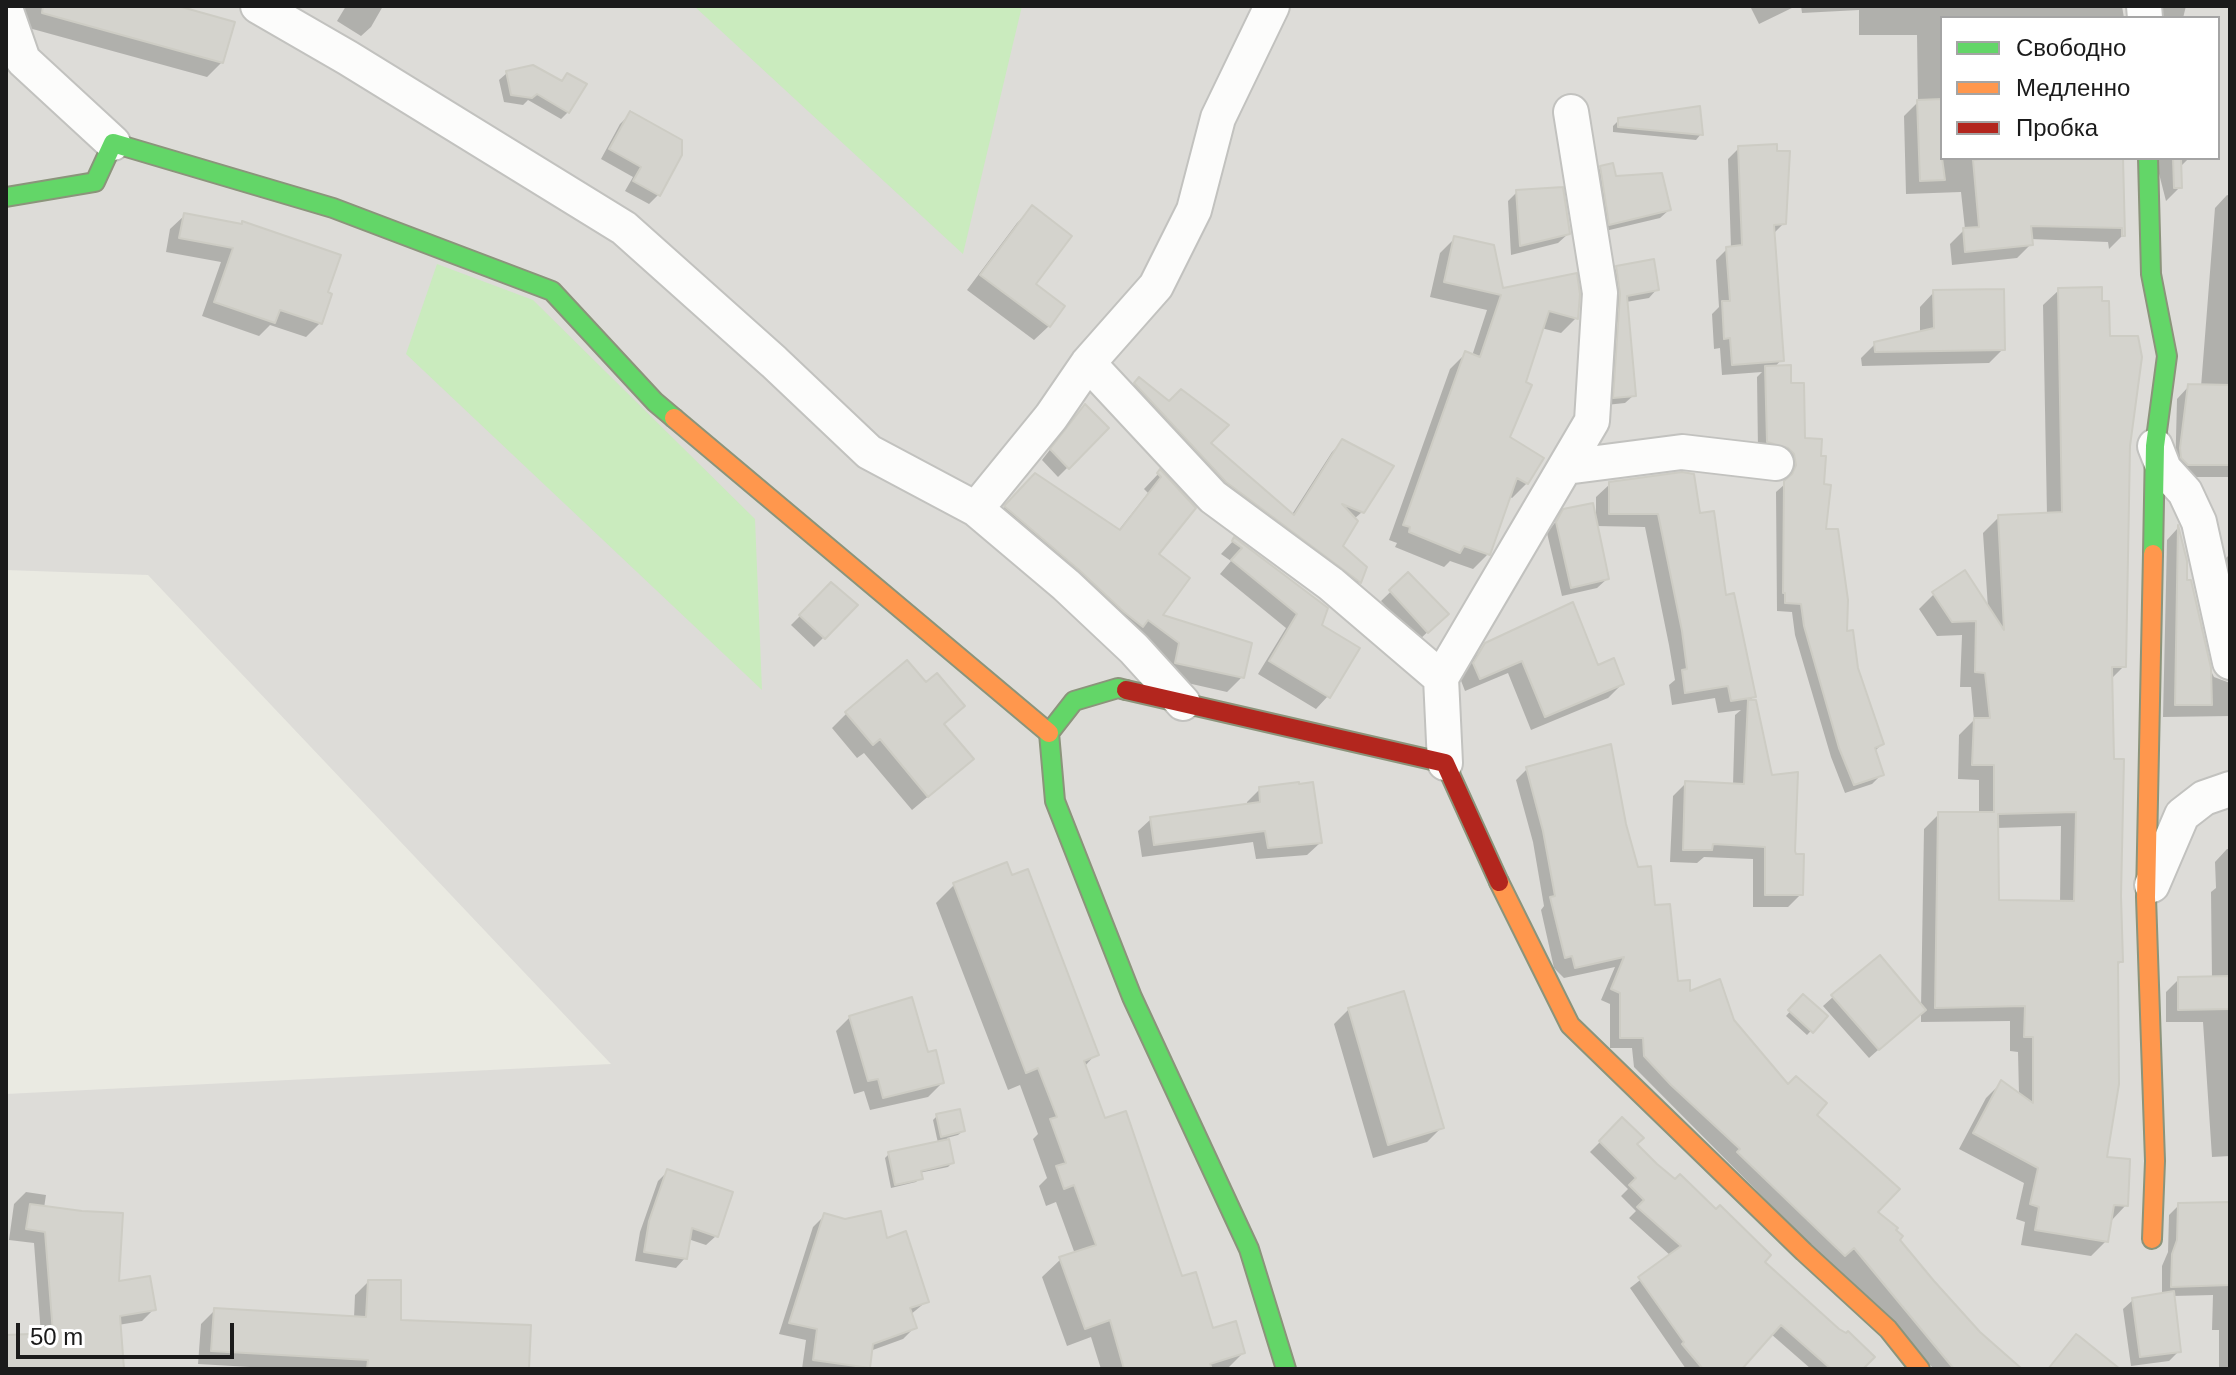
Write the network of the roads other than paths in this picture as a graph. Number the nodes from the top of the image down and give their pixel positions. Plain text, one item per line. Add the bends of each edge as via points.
1 (258, 6) edge
2 (1272, 6) edge
3 (9, 28) edge
4 (1571, 112) dead end
5 (113, 143) junction
6 (2148, 160) edge
7 (6, 197) edge
8 (1088, 363) junction
9 (2155, 446) junction
10 (1776, 463) dead end
11 (1566, 467) junction
12 (976, 509) junction
13 (2230, 662) edge
14 (1441, 678) junction
15 (1183, 703) junction
16 (1049, 733) junction
17 (1445, 763) junction
18 (2230, 789) edge
19 (2146, 897) junction
20 (2152, 1239) dead end
21 (1286, 1369) edge
22 (1920, 1369) edge

1 - 12 street via 624,228 869,452
2 - 8 street via 1218,118 1194,210 1156,286
3 - 5 street via 23,60
4 - 11 street via 1600,293 1592,421
5 - 7 street via 95,182
5 - 16 street via 333,208 552,291 655,402
6 - 9 street via 2151,274 2167,356
8 - 12 street
8 - 14 street via 1213,497 1331,584
9 - 13 street via 2199,522
9 - 19 street
10 - 11 street via 1682,452
11 - 14 street
12 - 15 street via 1123,638
14 - 17 street
15 - 16 street via 1118,688 1074,701
15 - 17 street
16 - 21 street via 1055,801 1132,997 1249,1249
17 - 22 street via 1570,1025 1888,1329
18 - 19 street via 2204,798 2182,815
19 - 20 street via 2155,1161

